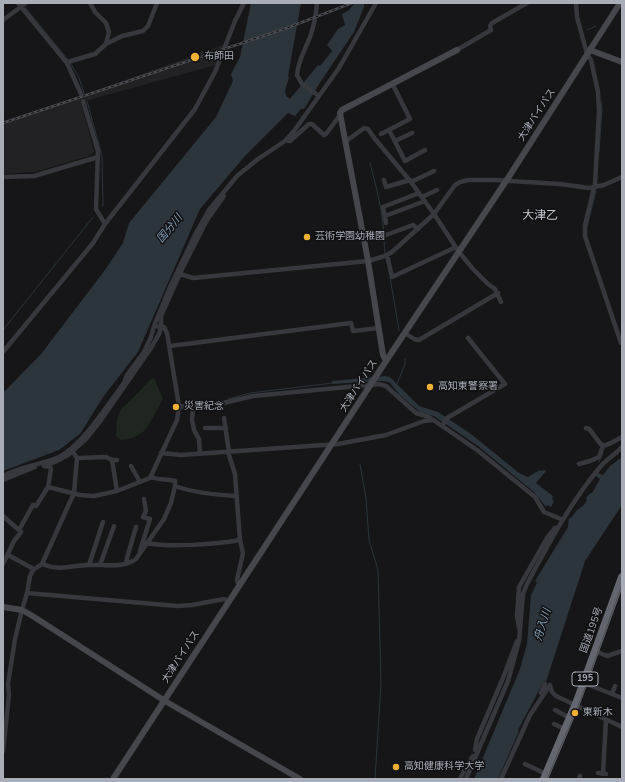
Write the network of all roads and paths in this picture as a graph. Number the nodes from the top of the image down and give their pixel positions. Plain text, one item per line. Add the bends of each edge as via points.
1 (90, 3) edge
2 (157, 3) edge
3 (244, 3) edge
4 (317, 3) edge
5 (376, 3) edge
6 (527, 3) edge
7 (576, 3) edge
8 (620, 3) edge
9 (22, 5) edge
10 (3, 20) edge
11 (106, 44) junction
12 (457, 50) joint
13 (589, 52) junction
14 (69, 62) junction
15 (622, 62) edge
16 (393, 85) junction
17 (81, 94) dead end
18 (317, 96) junction
19 (83, 101) dead end
20 (340, 115) junction
21 (389, 130) junction
22 (412, 133) dead end
23 (381, 134) dead end
24 (286, 140) junction
25 (394, 141) junction
26 (345, 142) junction
27 (425, 150) dead end
28 (98, 157) junction
29 (434, 171) dead end
30 (242, 172) junction
31 (3, 177) edge
32 (622, 178) edge
33 (384, 180) dead end
34 (410, 181) junction
35 (506, 181) junction
36 (594, 188) junction
37 (437, 190) dead end
38 (422, 197) junction
39 (434, 214) junction
40 (385, 216) junction
41 (386, 223) dead end
42 (105, 224) junction
43 (418, 229) junction
44 (386, 235) dead end
45 (457, 250) junction
46 (387, 255) junction
47 (368, 261) junction
48 (180, 274) junction
49 (498, 294) junction
50 (501, 302) dead end
51 (154, 326) junction
52 (161, 326) junction
53 (379, 328) junction
54 (406, 333) junction
55 (468, 338) dead end
56 (622, 342) edge
57 (170, 346) junction
58 (3, 352) edge
59 (386, 361) junction
60 (372, 384) junction
61 (179, 406) junction
62 (193, 408) junction
63 (224, 418) dead end
64 (433, 420) junction
65 (442, 425) junction
66 (205, 428) dead end
67 (226, 428) junction
68 (586, 428) dead end
69 (622, 437) edge
70 (332, 445) junction
71 (603, 446) junction
72 (622, 447) edge
73 (73, 452) junction
74 (229, 452) junction
75 (161, 453) junction
76 (200, 454) junction
77 (78, 458) junction
78 (579, 464) dead end
79 (44, 466) junction
80 (131, 466) dead end
81 (3, 476) edge
82 (151, 477) junction
83 (3, 480) edge
84 (140, 482) junction
85 (175, 486) junction
86 (48, 487) junction
87 (117, 491) junction
88 (74, 493) junction
89 (237, 496) junction
90 (144, 499) dead end
91 (3, 516) edge
92 (563, 520) junction
93 (103, 522) dead end
94 (114, 526) dead end
95 (136, 527) dead end
96 (19, 530) junction
97 (240, 540) junction
98 (147, 543) junction
99 (139, 553) junction
100 (8, 555) junction
101 (3, 564) edge
102 (42, 564) junction
103 (126, 564) junction
104 (89, 565) junction
105 (100, 565) junction
106 (33, 570) junction
107 (622, 577) edge
108 (239, 586) junction
109 (620, 587) edge
110 (27, 593) junction
111 (229, 601) junction
112 (3, 607) edge
113 (22, 610) junction
114 (595, 651) junction
115 (622, 651) edge
116 (584, 683) junction
117 (545, 684) dead end
118 (615, 686) dead end
119 (612, 694) junction
120 (621, 696) edge
121 (165, 701) junction
122 (536, 704) junction
123 (575, 705) junction
124 (555, 710) dead end
125 (570, 718) junction
126 (606, 720) junction
127 (554, 724) dead end
128 (622, 727) edge
129 (565, 729) junction
130 (3, 751) edge
131 (476, 753) junction
132 (525, 764) dead end
133 (602, 773) dead end
134 (545, 777) edge
135 (113, 779) edge
136 (300, 779) edge
137 (460, 779) edge
138 (466, 779) edge
139 (501, 779) edge

1 - 11 street via 106,23
2 - 11 street via 144,31 122,36
3 - 42 street via 215,72 195,109
4 - 18 street via 314,23 297,75 302,84
5 - 18 street via 339,68
6 - 12 street via 492,23 491,30
7 - 13 street via 577,17
8 - 13 main road, 大津バイパス
9 - 10 street
9 - 14 street
11 - 14 street via 95,54
12 - 16 main road
13 - 15 main road
13 - 35 main road, 大津バイパス
13 - 36 street via 598,92 599,111
14 - 17 street
16 - 20 main road via 342,110
16 - 21 street via 410,119
18 - 24 street
19 - 28 street
20 - 24 street via 324,135 309,124 290,141
20 - 26 main road
21 - 23 street
21 - 25 street
22 - 25 street
24 - 30 street
25 - 27 street via 405,161
26 - 34 street via 364,128 368,129
26 - 47 main road
28 - 31 street via 34,176
28 - 42 street via 96,209
29 - 34 street
30 - 48 street via 207,220
30 - 51 street via 209,210
32 - 36 street
33 - 34 street via 386,188
34 - 38 street
35 - 36 street
35 - 39 street via 460,182 454,185
35 - 45 main road, 大津バイパス
36 - 56 street via 585,225 585,236
37 - 38 street
38 - 39 street
38 - 40 street
38 - 40 street via 383,206
39 - 43 street
39 - 45 street
40 - 41 street
42 - 58 street via 93,244
43 - 44 street via 413,225
43 - 46 street
45 - 46 street via 392,277
45 - 49 street
45 - 54 main road, 大津バイパス
46 - 47 street
47 - 48 street via 193,278
47 - 53 main road
48 - 52 street via 161,316
49 - 50 street
49 - 54 street via 419,340
51 - 52 street
51 - 81 street via 144,352 124,382 89,430 69,451
52 - 57 street via 168,334
52 - 73 street via 151,348 124,388 86,439
53 - 57 street via 353,331 351,322
53 - 59 main road
54 - 59 main road, 大津バイパス
55 - 65 street via 505,384 447,418
57 - 61 street
59 - 60 main road, 大津バイパス
60 - 62 street via 252,396
60 - 64 street via 386,386 416,413
60 - 70 main road, 大津バイパス
61 - 62 street
61 - 75 street via 177,420
62 - 76 street via 192,420 199,439
63 - 67 street
64 - 65 street
64 - 70 street via 386,435
65 - 92 street via 535,497 544,512
66 - 67 street
67 - 74 street
68 - 71 street
69 - 71 street
70 - 74 street
70 - 108 main road, 大津バイパス
71 - 78 street via 599,457
72 - 92 street via 602,465
73 - 77 street
73 - 79 street
74 - 76 street
74 - 89 street
75 - 76 street via 181,456
75 - 82 street
77 - 87 street via 106,457 115,460
77 - 88 street
79 - 83 street
79 - 86 street via 51,469
80 - 84 street
82 - 84 street
82 - 85 street via 175,481
84 - 87 street
85 - 89 street via 215,495
85 - 98 street via 167,512
86 - 88 street
86 - 96 street via 36,506 33,505
87 - 88 street via 94,496
88 - 102 street
89 - 97 street
90 - 99 street via 146,511 143,517 150,519
91 - 96 street
92 - 131 street via 547,538 519,587 517,640 477,739
93 - 104 street
94 - 105 street
95 - 103 street
96 - 100 street via 21,532 14,540
97 - 98 street via 191,544
97 - 108 street via 242,553 237,580
98 - 99 street
99 - 103 street via 136,559
100 - 101 street
100 - 106 street
102 - 104 street via 65,568
102 - 106 street
103 - 105 street
104 - 105 street
106 - 110 street
107 - 109 highway, 国道195号 / 195
108 - 111 main road, 大津バイパス
109 - 114 highway, 国道195号 / 195
110 - 111 street via 177,606 224,599
110 - 113 street
111 - 121 main road, 大津バイパス
112 - 113 main road
113 - 121 main road
113 - 130 street via 8,684
114 - 115 street via 607,656
114 - 116 highway, 国道195号 / 195
116 - 119 street
116 - 123 highway, 国道195号 / 195
117 - 122 street
118 - 119 street
119 - 120 street
121 - 135 main road, 大津バイパス
121 - 136 main road
122 - 123 street via 550,684 553,694
122 - 139 street
123 - 125 highway, 国道195号 / 195
123 - 126 street
124 - 125 street
125 - 129 highway, 国道195号 / 195
126 - 128 street
126 - 133 street
127 - 129 street
129 - 134 highway, 国道195号 / 195
131 - 137 street
131 - 138 street
132 - 134 street

